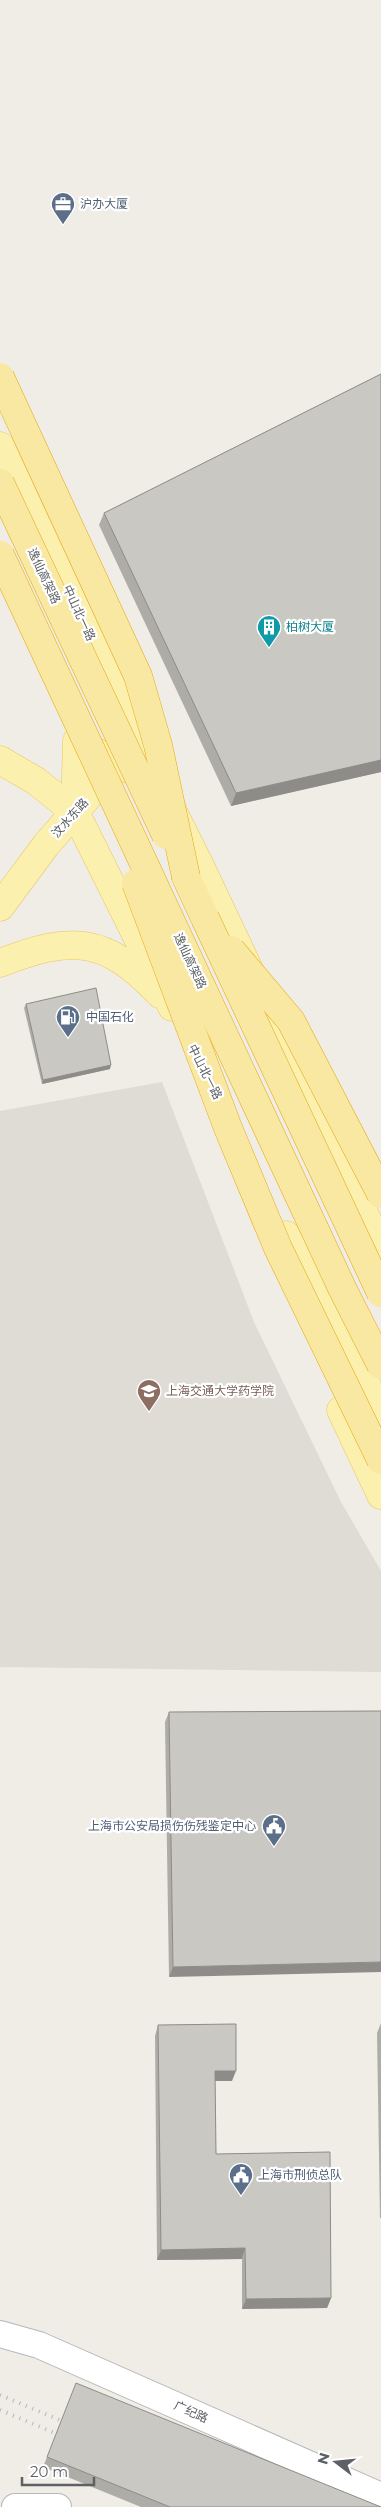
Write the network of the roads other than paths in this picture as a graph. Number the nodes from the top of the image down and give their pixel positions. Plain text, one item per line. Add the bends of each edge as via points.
1 (0, 377) edge
2 (0, 446) edge
3 (0, 483) edge
4 (0, 555) edge
5 (0, 574) edge
6 (129, 724) junction
7 (77, 729) junction
8 (0, 760) edge
9 (117, 764) junction
10 (157, 780) junction
11 (75, 812) junction
12 (186, 877) junction
13 (0, 907) edge
14 (205, 918) junction
15 (0, 963) edge
16 (172, 1008) junction
17 (375, 1209) edge
18 (289, 1240) junction
19 (381, 1249) edge
20 (381, 1293) edge
21 (381, 1366) edge
22 (381, 1411) edge
23 (381, 1460) edge
24 (381, 1495) edge
25 (0, 2334) edge
26 (381, 2496) edge
27 (15, 2507) edge
28 (58, 2507) edge

1 - 12 highway, bridge via 138,676 158,745
2 - 6 main road, 中山北一路
3 - 12 highway, 逸仙高架路, bridge
4 - 7 highway, 逸仙高架路, bridge
5 - 7 main road
6 - 9 main road, 汶水东路
6 - 10 main road, 中山北一路
7 - 9 main road
7 - 11 main road
7 - 21 highway, 逸仙高架路, bridge
7 - 23 highway, bridge via 228,1128 278,1248
8 - 11 main road, 中山北一路
9 - 10 main road
9 - 11 main road, 汶水东路
10 - 17 main road, 中山北一路
11 - 13 main road, 汶水东路
11 - 16 main road, 中山北一路
12 - 14 highway, 逸仙高架路
14 - 17 highway, bridge via 291,1021
14 - 20 highway, 逸仙高架路, bridge
15 - 16 main road via 47,948 74,944 96,947 146,980
16 - 18 main road, 中山北一路
17 - 19 main road, 中山北一路
18 - 22 main road, 中山北一路
18 - 24 main road via 301,1322
25 - 26 street, 广纪路 via 39,2345
27 - 28 street

